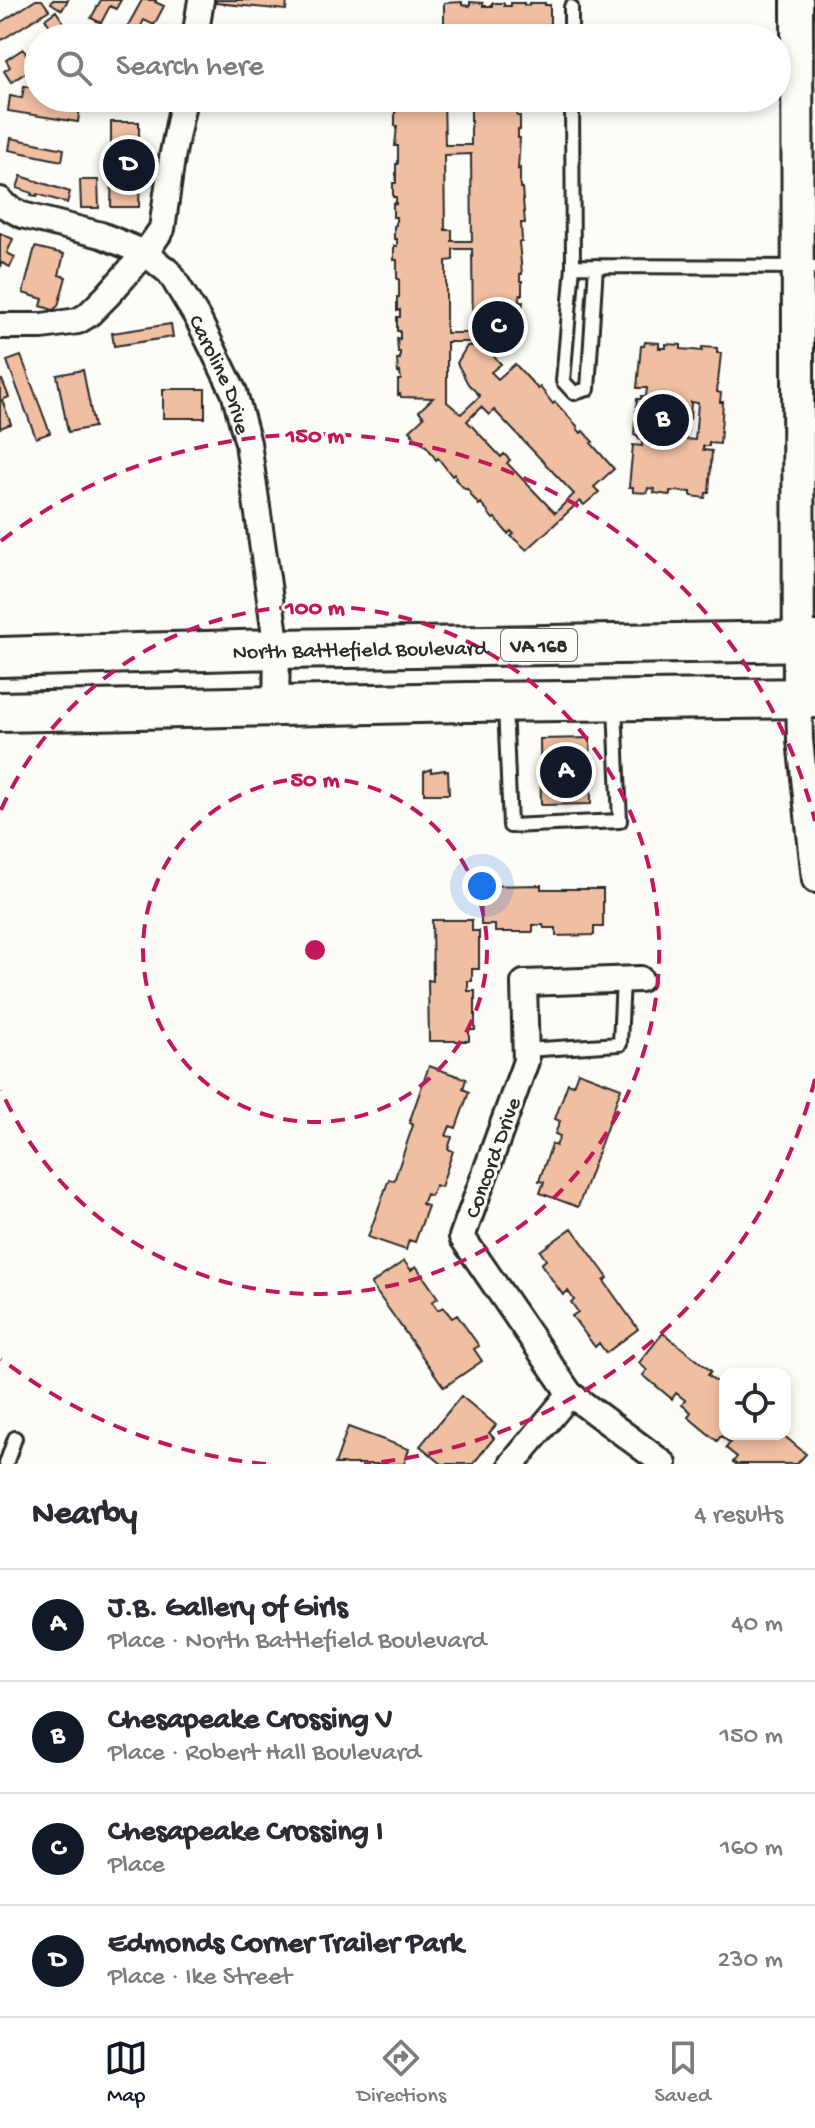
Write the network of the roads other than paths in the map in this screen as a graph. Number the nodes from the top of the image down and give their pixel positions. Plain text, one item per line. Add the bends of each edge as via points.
1 (201, 0) edge
2 (797, 0) edge
3 (571, 7) dead end
4 (197, 24) edge
5 (571, 24) edge
6 (181, 112) edge
7 (572, 112) edge
8 (0, 200) edge
9 (145, 253) junction
10 (573, 266) junction
11 (596, 266) junction
12 (807, 267) edge
13 (0, 326) edge
14 (808, 641) edge
15 (277, 649) junction
16 (0, 657) edge
17 (807, 698) edge
18 (615, 700) junction
19 (505, 702) junction
20 (276, 706) junction
21 (0, 712) edge
22 (815, 880) edge
23 (632, 979) joint
24 (525, 1050) junction
25 (570, 1394) junction
26 (15, 1438) dead end
27 (6, 1464) edge
28 (512, 1464) edge
29 (664, 1464) edge

1 - 4 street
2 - 12 street
3 - 5 lane
6 - 9 street via 162,229
7 - 10 lane
8 - 9 street via 22,215 101,235
9 - 13 street via 78,321
9 - 15 street, Caroline Drive via 170,273 234,392 248,443
10 - 11 lane
10 - 11 lane via 563,381 574,393 588,389
11 - 12 lane
12 - 14 street
14 - 15 main road, North Battlefield Boulevard / VA 168
14 - 17 street
15 - 16 main road, North Battlefield Boulevard / VA 168
15 - 20 street, Caroline Drive
17 - 18 main road
17 - 22 street via 800,740
18 - 19 main road
18 - 19 lane via 620,821 510,826
19 - 20 main road
20 - 21 main road
23 - 24 lane via 620,1044
23 - 24 street, Concord Drive via 524,983
24 - 25 street, Concord Drive via 526,1061 462,1237
25 - 28 street
25 - 29 street, Concord Drive
26 - 27 lane

